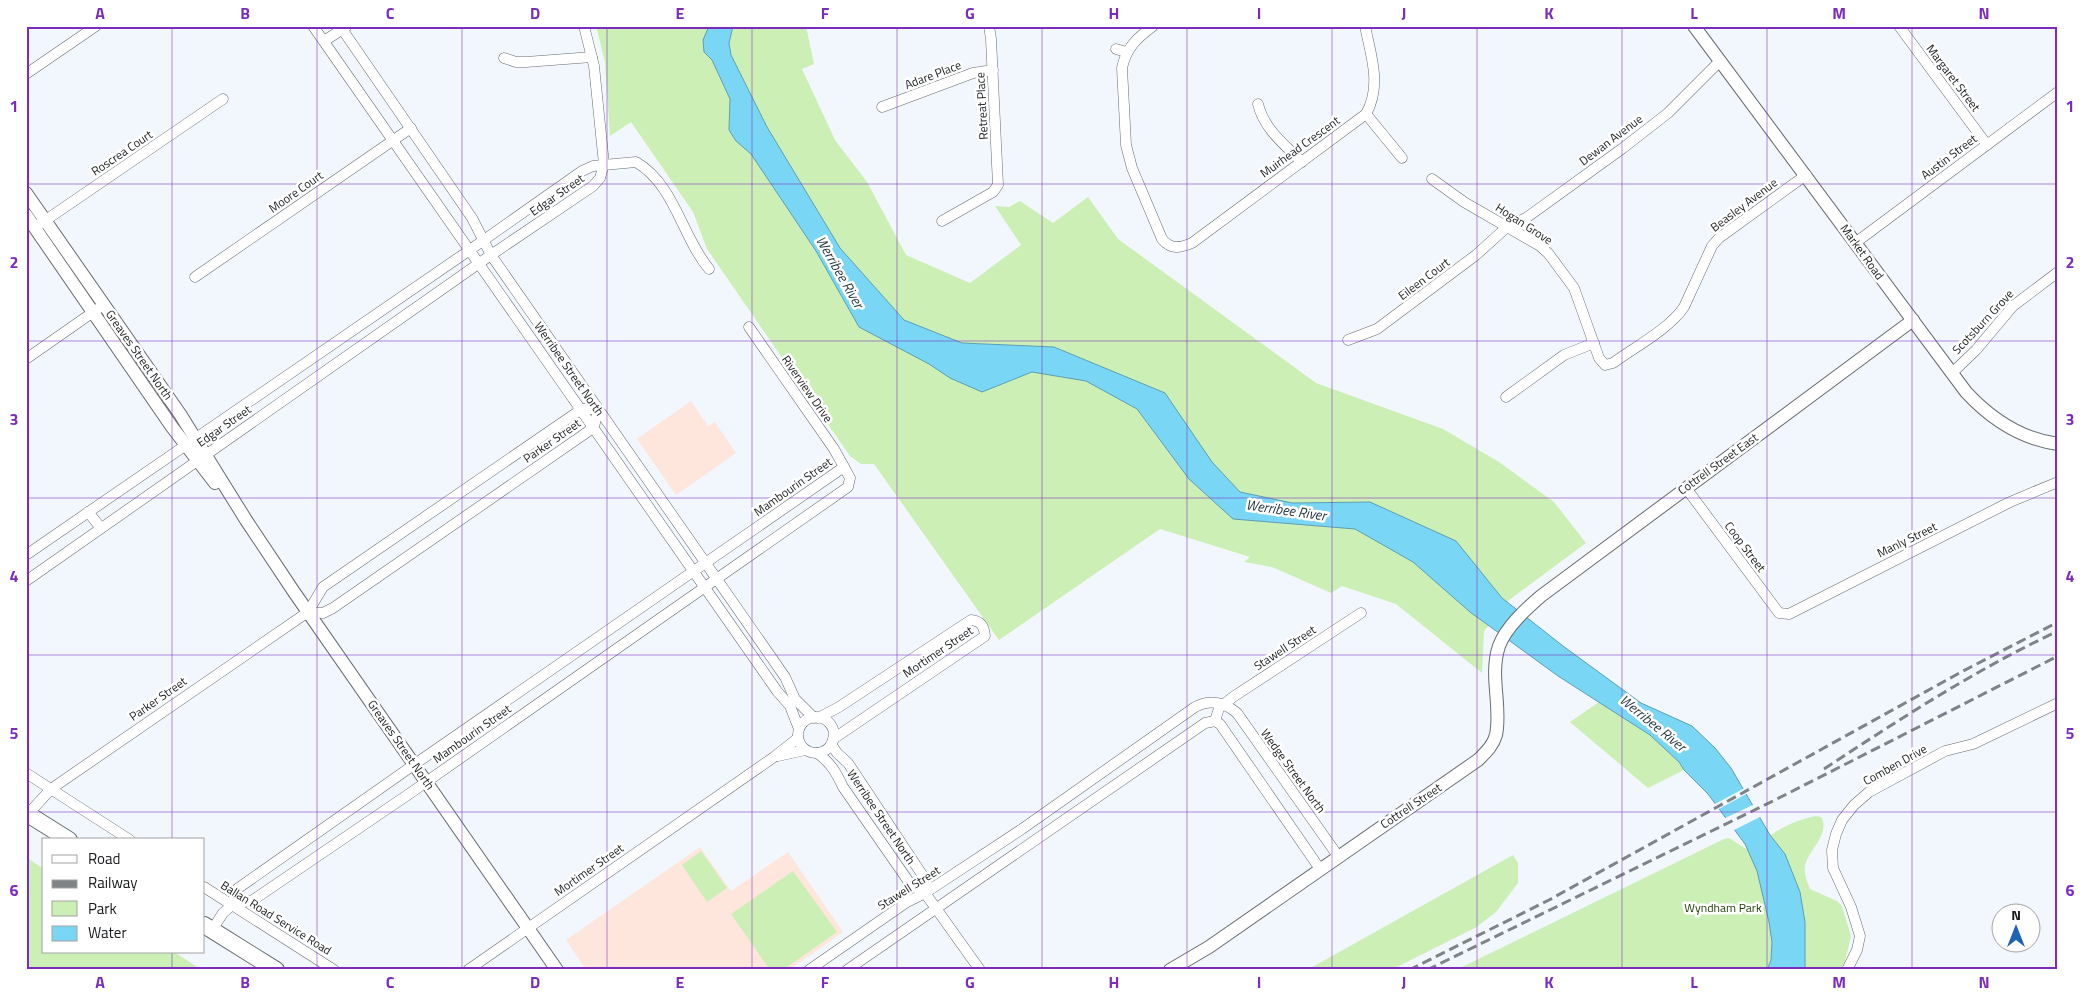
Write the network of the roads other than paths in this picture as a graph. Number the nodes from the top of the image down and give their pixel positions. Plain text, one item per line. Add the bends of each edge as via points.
1 (96, 26) edge
2 (313, 26) edge
3 (584, 26) edge
4 (989, 26) edge
5 (1153, 26) edge
6 (1365, 26) edge
7 (1694, 26) edge
8 (1899, 26) edge
9 (343, 27) edge
10 (324, 42) junction
11 (1116, 49) dead end
12 (1126, 52) junction
13 (592, 57) junction
14 (504, 58) dead end
15 (1720, 61) junction
16 (993, 70) junction
17 (26, 74) edge
18 (2058, 92) edge
19 (223, 98) dead end
20 (1258, 104) dead end
21 (882, 107) dead end
22 (1366, 114) junction
23 (411, 128) junction
24 (392, 140) junction
25 (1987, 145) junction
26 (1402, 158) dead end
27 (1302, 162) junction
28 (604, 164) junction
29 (1806, 175) junction
30 (1432, 179) dead end
31 (26, 192) edge
32 (26, 215) edge
33 (942, 221) dead end
34 (40, 224) junction
35 (1507, 227) junction
36 (483, 239) junction
37 (1855, 243) junction
38 (469, 250) junction
39 (491, 255) junction
40 (480, 265) junction
41 (709, 269) dead end
42 (2058, 272) edge
43 (195, 277) dead end
44 (104, 304) junction
45 (93, 313) junction
46 (1913, 320) junction
47 (749, 327) dead end
48 (1348, 340) dead end
49 (1594, 343) junction
50 (26, 359) edge
51 (1604, 364) joint
52 (1952, 373) junction
53 (1506, 397) dead end
54 (598, 409) junction
55 (582, 410) junction
56 (594, 427) junction
57 (190, 442) junction
58 (2058, 444) edge
59 (201, 457) junction
60 (844, 467) junction
61 (2058, 475) edge
62 (2058, 482) edge
63 (1686, 488) junction
64 (2037, 490) junction
65 (88, 512) junction
66 (101, 528) junction
67 (26, 555) edge
68 (706, 562) junction
69 (694, 572) junction
70 (717, 579) junction
71 (26, 581) edge
72 (705, 587) junction
73 (1525, 611) joint
74 (308, 612) junction
75 (1361, 612) dead end
76 (1789, 614) joint
77 (2058, 703) edge
78 (1224, 704) junction
79 (816, 718) junction
80 (1215, 721) junction
81 (798, 733) junction
82 (832, 742) junction
83 (805, 750) junction
84 (817, 753) junction
85 (774, 757) junction
86 (415, 764) junction
87 (26, 773) edge
88 (427, 781) junction
89 (51, 789) junction
90 (1076, 791) junction
91 (1084, 805) junction
92 (27, 813) edge
93 (1022, 829) junction
94 (66, 838) edge
95 (127, 838) edge
96 (1031, 842) junction
97 (1338, 856) junction
98 (1320, 869) junction
99 (205, 888) edge
100 (925, 893) junction
101 (232, 905) junction
102 (937, 908) junction
103 (528, 927) junction
104 (208, 928) edge
105 (1209, 946) junction
106 (276, 970) edge
107 (334, 970) edge
108 (468, 970) edge
109 (556, 970) edge
110 (810, 970) edge
111 (847, 970) edge
112 (980, 970) edge
113 (1170, 970) edge
114 (1181, 970) edge
115 (1847, 970) edge

1 - 17 street
2 - 10 street, Werribee Street North
3 - 13 street
4 - 16 street, Retreat Place
5 - 12 street
6 - 22 street via 1375,75 1375,90
7 - 15 street, Market Road
8 - 25 street, Margaret Street
9 - 10 street
9 - 23 street, Werribee Street North
10 - 24 street, Werribee Street North
11 - 12 street
12 - 27 street, Muirhead Crescent via 1122,68 1126,145 1132,168 1162,239 1168,245 1174,248 1192,244
13 - 14 street via 526,62
13 - 28 street
15 - 29 street, Market Road
15 - 35 street, Dewan Avenue via 1668,112 1638,136 1526,218
16 - 21 street, Adare Place via 973,73
16 - 33 street, Retreat Place via 1002,186
18 - 25 street, Austin Street
19 - 34 street, Roscrea Court
20 - 27 street via 1267,127
22 - 26 street
22 - 27 street, Muirhead Crescent
23 - 24 street, Moore Court
23 - 36 street, Werribee Street North
24 - 38 street, Werribee Street North
24 - 43 street, Moore Court
25 - 37 street, Austin Street
28 - 36 street, Edgar Street via 582,171
28 - 39 street, Edgar Street via 594,186
28 - 41 street via 636,162 652,173 677,210 698,256
29 - 37 street, Market Road
29 - 51 street, Beasley Avenue via 1716,242 1684,307 1673,319 1613,363
30 - 35 street, Hogan Grove
31 - 34 street, Greaves Street North
32 - 34 street, Greaves Street North
34 - 44 street, Greaves Street North
34 - 45 street, Greaves Street North
35 - 48 street, Eileen Court via 1476,255 1377,329
35 - 49 street, Hogan Grove via 1540,246 1552,258 1577,294
36 - 38 street, Edgar Street
36 - 39 street, Werribee Street North
37 - 46 street, Market Road
38 - 40 street, Werribee Street North
38 - 57 street, Edgar Street
39 - 40 street, Edgar Street
39 - 54 street, Werribee Street North
40 - 55 street, Werribee Street North
40 - 59 street, Edgar Street
42 - 52 street, Scotsburn Grove via 2013,306
44 - 45 street
44 - 57 street, Greaves Street North
45 - 50 street
45 - 57 street, Greaves Street North
46 - 52 street, Market Road
46 - 63 street, Cottrell Street East
47 - 60 street, Riverview Drive
49 - 51 street, Hogan Grove
49 - 53 street via 1564,355
52 - 58 street, Market Road via 1974,400 1997,420 2032,438
54 - 55 street, Parker Street
54 - 56 street, Parker Street
54 - 68 street, Werribee Street North
55 - 56 street, Werribee Street North
55 - 74 street, Parker Street via 323,587
56 - 69 street, Werribee Street North
56 - 74 street, Parker Street via 333,608 323,613
57 - 59 street, Greaves Street North
57 - 65 street, Edgar Street
59 - 66 street, Edgar Street
59 - 74 street, Greaves Street North
60 - 68 street, Mambourin Street
60 - 70 street, Mambourin Street via 850,478 848,487
61 - 64 street, Manly Street
62 - 64 street, Manly Street
63 - 73 street, Cottrell Street East
63 - 76 street, Coop Street via 1779,613
64 - 76 street, Manly Street
65 - 66 street
65 - 67 street, Edgar Street
66 - 71 street, Edgar Street
68 - 69 street, Mambourin Street
68 - 70 street, Werribee Street North
69 - 72 street, Werribee Street North
69 - 86 street, Mambourin Street
70 - 72 street, Mambourin Street
70 - 79 street, Werribee Street North via 785,677 795,699
72 - 81 street, Werribee Street North via 790,706
72 - 88 street, Mambourin Street
73 - 97 street, Cottrell Street via 1503,638 1497,655 1494,681 1496,737 1489,749 1471,765
74 - 86 street, Greaves Street North
74 - 89 street, Parker Street
75 - 78 street, Stawell Street
77 - 115 street, Comben Drive via 1973,744 1945,752 1869,792 1842,820 1832,850 1833,868 1860,936
78 - 80 street, Stawell Street via 1216,713
78 - 90 street, Stawell Street via 1207,702 1195,707
78 - 97 street, Wedge Street North via 1237,713
79 - 81 street via 805,721
79 - 82 street via 823,719 832,727
79 - 82 street, Mortimer Street via 839,707 971,620 981,623 985,636
80 - 91 street via 1205,723
80 - 98 street
81 - 83 street
81 - 85 street, Mortimer Street
82 - 84 street
82 - 100 street, Werribee Street North via 837,754 848,763 921,873 926,884
83 - 84 street
83 - 85 street, Mortimer Street
84 - 100 street, Werribee Street North via 828,761 911,885
85 - 103 street, Mortimer Street
86 - 88 street, Greaves Street North
86 - 101 street, Mambourin Street via 237,890
87 - 89 street
88 - 101 street, Mambourin Street via 253,900
88 - 103 street, Greaves Street North
89 - 92 street, Parker Street
89 - 95 street
90 - 91 street
90 - 93 street, Stawell Street
91 - 96 street
92 - 94 main road
93 - 96 street
93 - 100 street, Stawell Street
96 - 102 street
97 - 98 street, Cottrell Street
98 - 105 street, Cottrell Street
99 - 101 street, Ballan Road Service Road
100 - 102 street, Werribee Street North
100 - 110 street, Stawell Street
101 - 104 street, Mambourin Street
101 - 107 street, Ballan Road Service Road
102 - 111 street
102 - 112 street, Werribee Street North
103 - 108 street, Mortimer Street
103 - 109 street, Greaves Street North
104 - 106 main road
105 - 113 street, Cottrell Street
105 - 114 street, Cottrell Street

